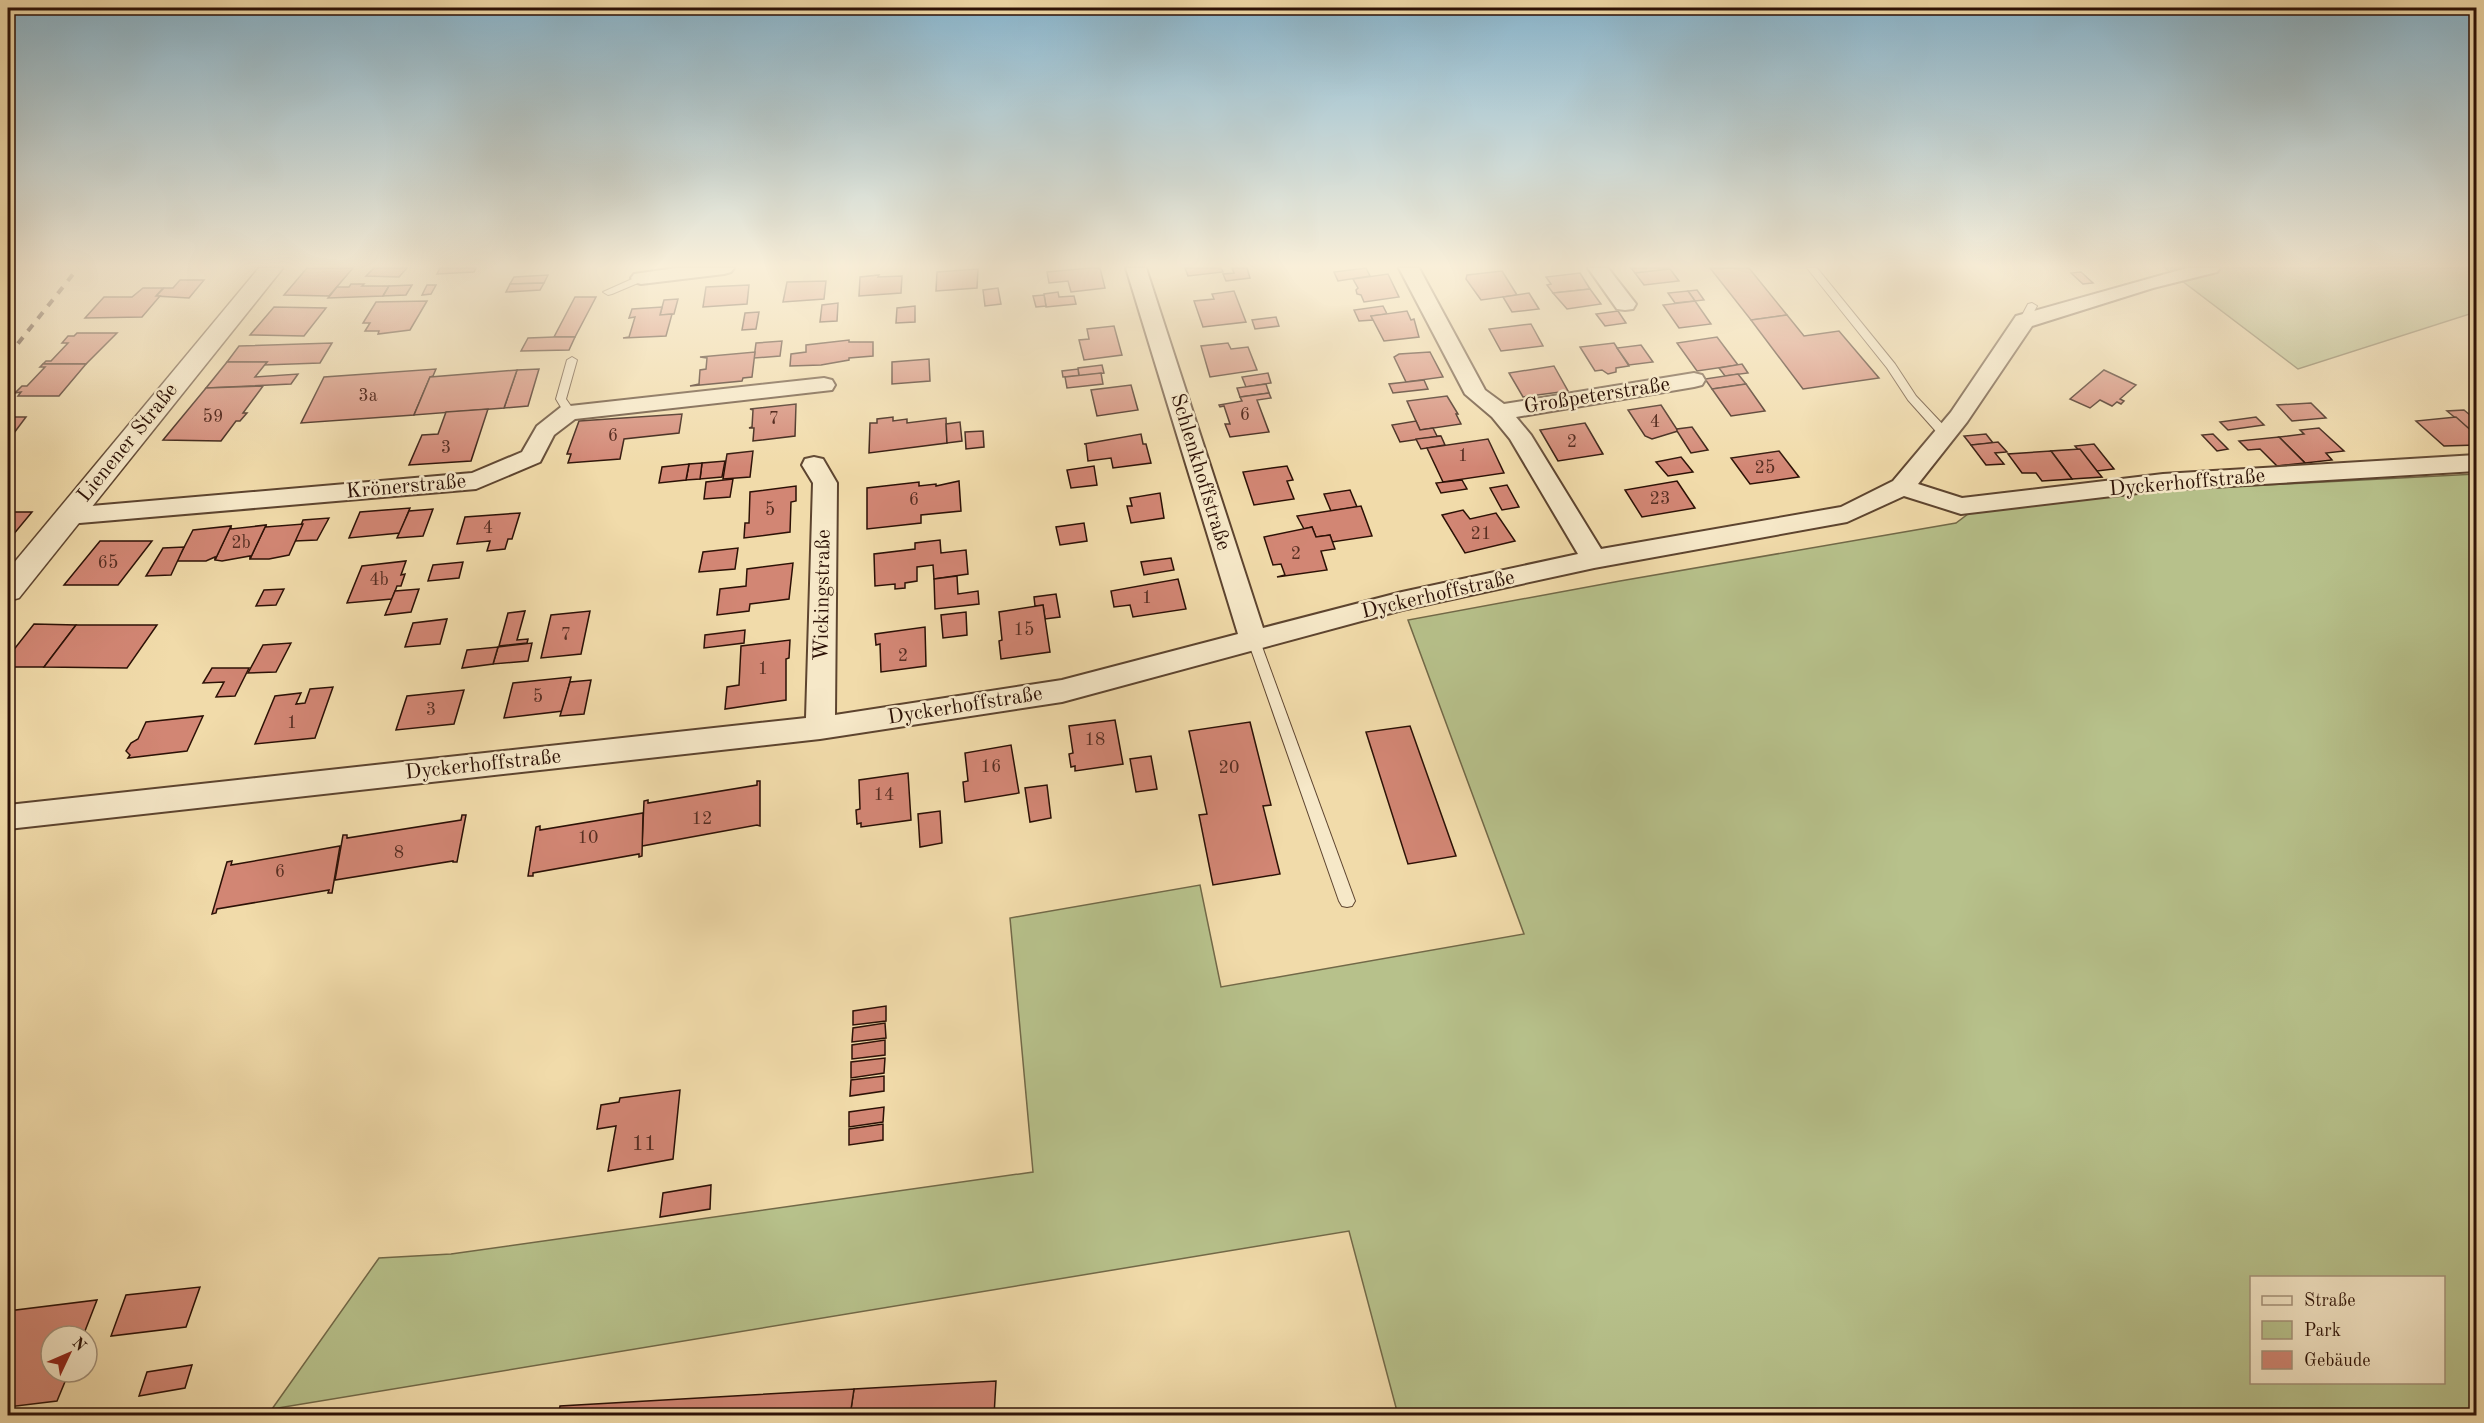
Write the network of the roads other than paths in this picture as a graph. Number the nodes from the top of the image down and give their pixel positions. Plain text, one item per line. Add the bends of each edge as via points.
1 (216, 334) edge
2 (1157, 334) edge
3 (1446, 334) edge
4 (1866, 334) edge
5 (2014, 334) edge
6 (572, 360) dead end
7 (1694, 380) dead end
8 (824, 385) dead end
9 (568, 412) junction
10 (1500, 412) junction
11 (1945, 434) junction
12 (2476, 464) edge
13 (814, 465) dead end
14 (1902, 487) junction
15 (68, 516) junction
16 (1594, 559) junction
17 (8, 590) edge
18 (1254, 641) junction
19 (820, 728) junction
20 (8, 817) edge
21 (1347, 900) dead end

1 - 15 street, Lienener Straße
2 - 18 street, Schlenkhoffstraße
3 - 10 street, Großpeterstraße via 1476,394
4 - 11 lane via 1912,398
5 - 11 street, Dyckerhoffstraße
6 - 9 lane via 561,399
7 - 10 street, Großpeterstraße
8 - 9 street
9 - 15 street, Krönerstraße via 544,430 531,457 476,481
10 - 16 street, Großpeterstraße via 1519,435
11 - 14 street, Dyckerhoffstraße
12 - 14 street, Dyckerhoffstraße via 2163,482 1961,506
13 - 19 street, Wickingstraße via 825,483
14 - 16 street, Dyckerhoffstraße via 1847,514
15 - 17 street, Lienener Straße
16 - 18 street, Dyckerhoffstraße via 1402,601
18 - 19 street, Dyckerhoffstraße via 1062,691
18 - 21 lane
19 - 20 street, Dyckerhoffstraße

